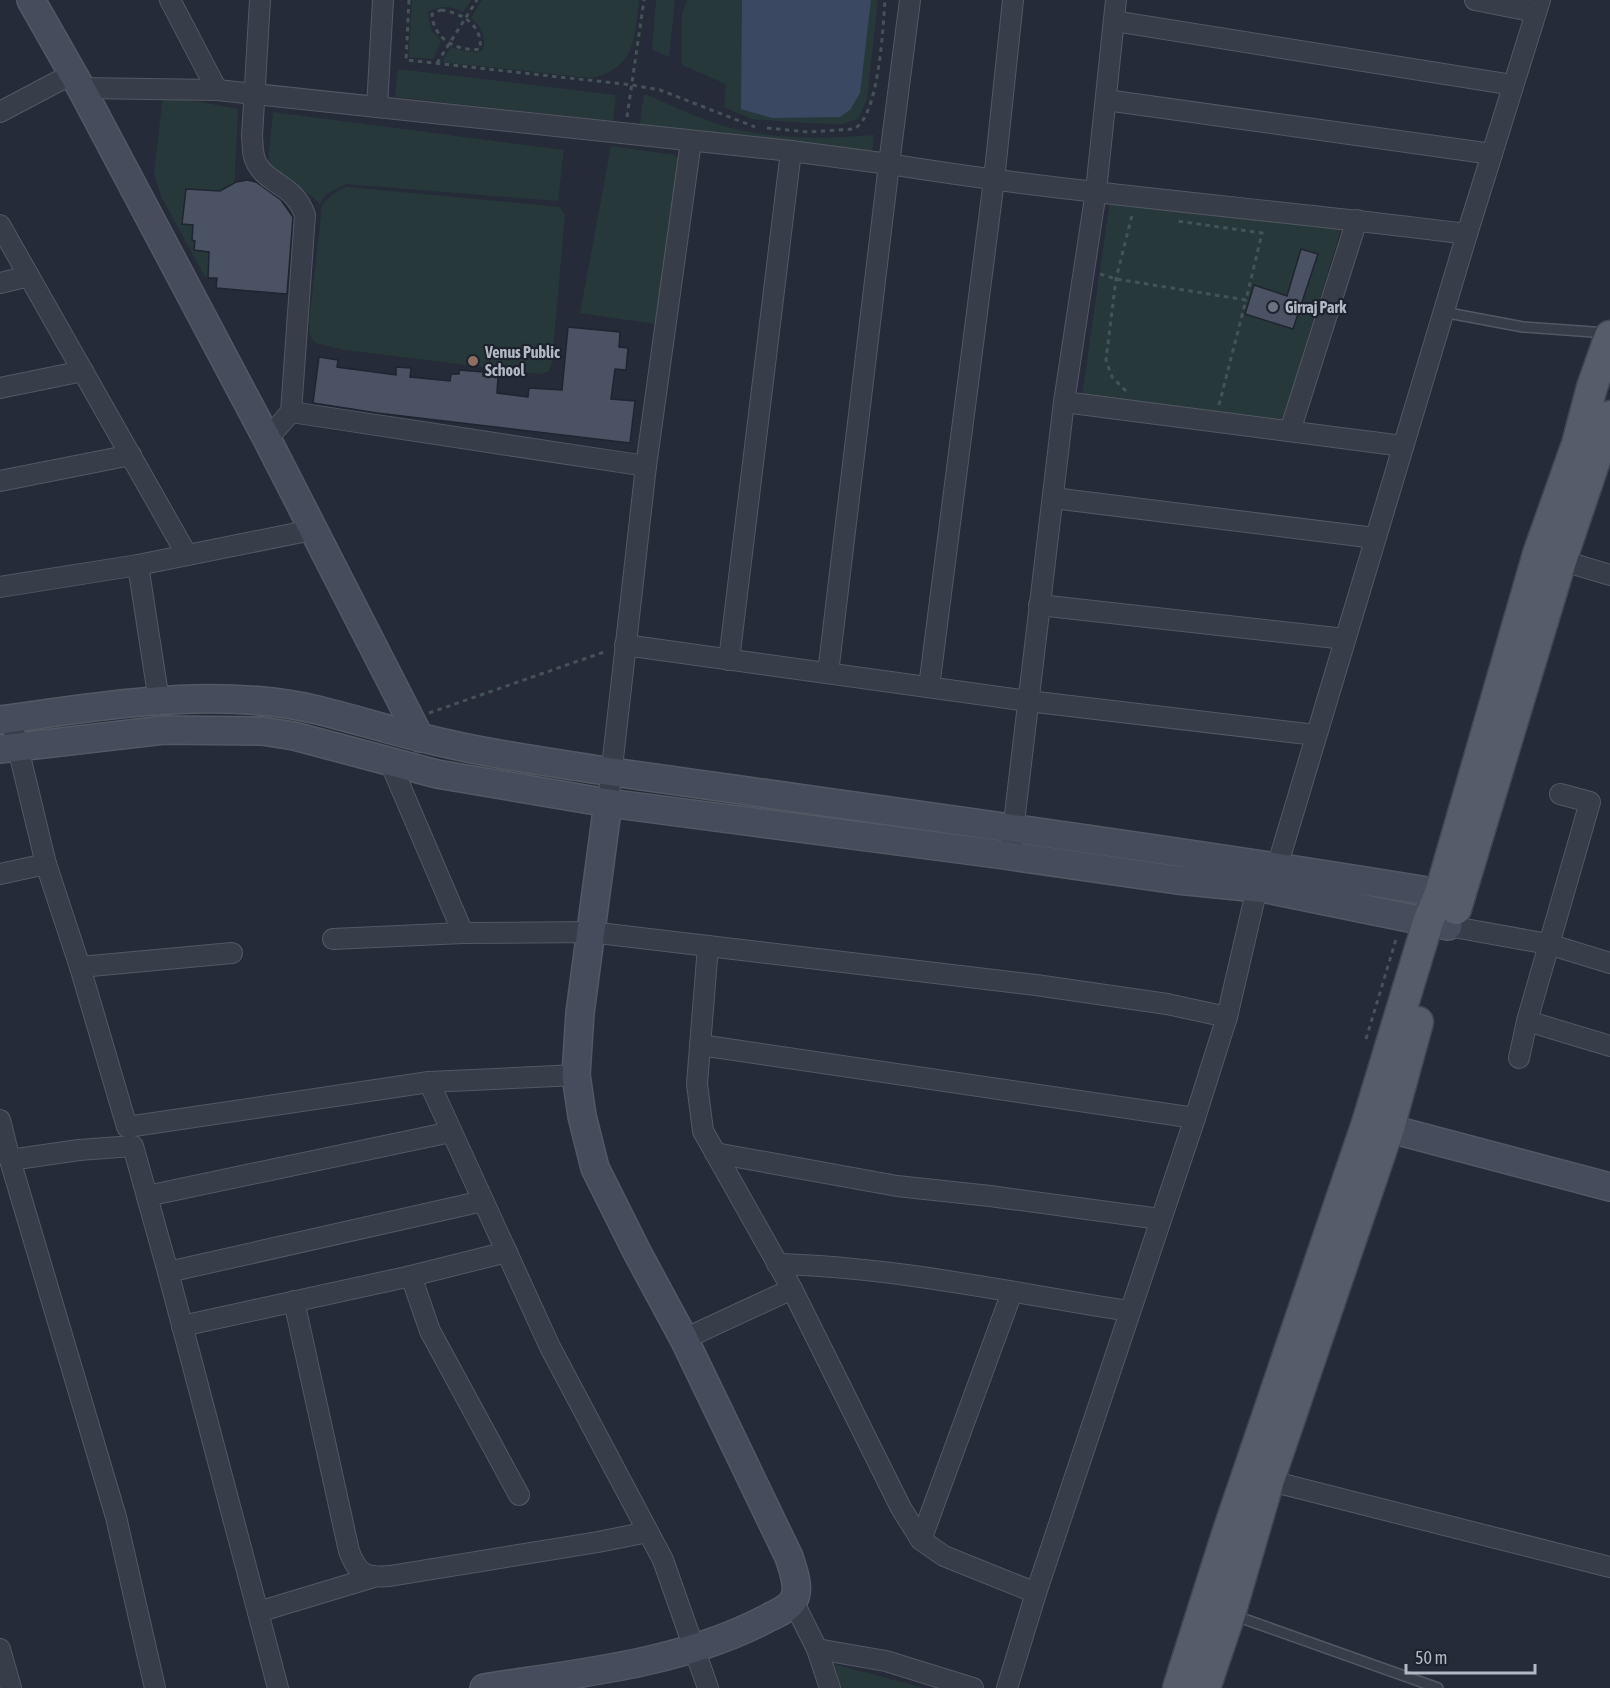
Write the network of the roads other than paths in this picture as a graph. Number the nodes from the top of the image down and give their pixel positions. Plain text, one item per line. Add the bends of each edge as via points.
1 (32, 0) edge
2 (170, 0) edge
3 (260, 0) edge
4 (383, 0) edge
5 (910, 0) edge
6 (1013, 0) edge
7 (1116, 0) edge
8 (1475, 0) edge
9 (1538, 6) edge
10 (1114, 21) junction
11 (76, 81) junction
12 (1514, 85) junction
13 (217, 90) junction
14 (255, 93) junction
15 (1106, 100) junction
16 (377, 106) junction
17 (0, 112) edge
18 (691, 141) junction
19 (791, 151) junction
20 (1492, 154) junction
21 (889, 164) junction
22 (994, 180) junction
23 (1096, 191) junction
24 (1357, 220) junction
25 (0, 225) edge
26 (1467, 234) junction
27 (29, 276) junction
28 (0, 283) edge
29 (1443, 312) junction
30 (1610, 334) edge
31 (83, 371) junction
32 (0, 388) edge
33 (1601, 389) edge
34 (1064, 402) junction
35 (291, 412) junction
36 (1610, 416) edge
37 (1290, 431) junction
38 (267, 438) junction
39 (1403, 446) junction
40 (1595, 448) edge
41 (131, 455) junction
42 (646, 466) junction
43 (0, 481) edge
44 (1053, 498) junction
45 (312, 530) junction
46 (1375, 538) junction
47 (187, 555) junction
48 (1550, 558) junction
49 (138, 565) junction
50 (1610, 575) edge
51 (0, 587) edge
52 (1040, 605) junction
53 (1345, 639) junction
54 (625, 645) junction
55 (729, 660) junction
56 (828, 673) junction
57 (929, 687) junction
58 (159, 700) junction
59 (1028, 701) junction
60 (5, 720) edge
61 (415, 728) junction
62 (1316, 735) junction
63 (8, 748) edge
64 (389, 760) junction
65 (612, 772) junction
66 (437, 774) junction
67 (1560, 794) dead end
68 (608, 803) junction
69 (1014, 828) junction
70 (1010, 856) junction
71 (46, 864) junction
72 (1277, 867) junction
73 (0, 874) edge
74 (1257, 888) junction
75 (1435, 912) junction
76 (590, 932) junction
77 (463, 933) junction
78 (333, 939) dead end
79 (1548, 944) junction
80 (708, 945) junction
81 (232, 953) dead end
82 (1610, 963) edge
83 (80, 968) junction
84 (1227, 1017) junction
85 (1527, 1021) junction
86 (700, 1045) junction
87 (1610, 1046) edge
88 (1519, 1058) dead end
89 (576, 1075) junction
90 (429, 1082) junction
91 (1195, 1118) junction
92 (0, 1120) edge
93 (1378, 1126) junction
94 (451, 1132) junction
95 (130, 1137) junction
96 (715, 1153) junction
97 (10, 1160) junction
98 (1608, 1180) edge
99 (147, 1196) junction
100 (483, 1201) junction
101 (1160, 1219) junction
102 (507, 1252) junction
103 (777, 1263) junction
104 (168, 1272) junction
105 (411, 1276) junction
106 (792, 1290) junction
107 (1012, 1292) junction
108 (294, 1301) junction
109 (1129, 1311) junction
110 (182, 1326) junction
111 (684, 1339) junction
112 (1258, 1478) junction
113 (519, 1495) dead end
114 (648, 1532) junction
115 (921, 1540) junction
116 (1610, 1567) edge
117 (374, 1577) junction
118 (1036, 1593) junction
119 (793, 1601) junction
120 (1218, 1610) junction
121 (258, 1611) junction
122 (0, 1649) edge
123 (695, 1649) junction
124 (817, 1649) junction
125 (11, 1688) edge
126 (155, 1688) edge
127 (278, 1688) edge
128 (484, 1688) edge
129 (708, 1688) edge
130 (830, 1688) edge
131 (973, 1688) edge
132 (1007, 1688) edge
133 (1178, 1688) edge
134 (1205, 1688) edge
135 (1438, 1688) edge

1 - 11 street
2 - 13 street
3 - 14 street
4 - 16 street
5 - 21 street
6 - 22 street
7 - 10 street
8 - 9 street
9 - 12 street
10 - 12 street
10 - 15 street
11 - 13 street
11 - 17 street
11 - 38 street
12 - 20 street
13 - 14 street
14 - 16 street
14 - 35 street via 252,136 256,163 291,192 305,215
15 - 20 street
15 - 23 street
16 - 18 street
18 - 19 street
18 - 42 street
19 - 21 street
19 - 55 street
20 - 26 street
21 - 22 street
21 - 56 street
22 - 23 street
22 - 57 street
23 - 24 street
23 - 34 street
24 - 26 street
24 - 37 street
25 - 27 street
26 - 29 street
27 - 28 street
27 - 31 street
29 - 30 lane via 1523,327
29 - 39 street
30 - 33 main road
31 - 32 street
31 - 41 street
33 - 40 main road
34 - 37 street
34 - 44 street
35 - 38 street
35 - 42 street
36 - 40 main road
37 - 39 street
38 - 45 street
39 - 46 street
40 - 48 main road
41 - 43 street
41 - 47 street
42 - 54 street
44 - 46 street
44 - 52 street
45 - 47 street
45 - 61 street
46 - 53 street
47 - 49 street
48 - 50 street
48 - 75 main road
49 - 51 street
49 - 58 street
52 - 53 street
52 - 59 street
53 - 62 street
54 - 55 street
54 - 65 street
55 - 56 street
56 - 57 street
57 - 59 street
58 - 60 street
58 - 61 street via 226,699 296,705
59 - 62 street
59 - 69 street
60 - 63 street
61 - 65 street
61 - 66 street
62 - 72 street
63 - 64 street via 164,730 262,730
63 - 71 street
64 - 66 street
64 - 77 street
65 - 68 street
65 - 69 street
66 - 68 street
67 - 79 street via 1590,802
68 - 70 street
68 - 76 street
69 - 70 street
69 - 72 street
70 - 74 street
71 - 73 street
71 - 83 street
72 - 75 street
74 - 75 street
74 - 84 street
75 - 79 street
75 - 93 main road
76 - 77 street
76 - 80 street
76 - 89 street
77 - 78 street
79 - 82 street
79 - 85 street
80 - 84 street via 1167,1004
80 - 86 street
81 - 83 street
83 - 95 street
84 - 91 street
85 - 87 street
85 - 88 street
86 - 91 street
86 - 96 street via 699,1110 703,1131
89 - 90 street
89 - 111 street via 595,1168
90 - 94 street
90 - 95 street
91 - 101 street
92 - 97 street
93 - 98 street
93 - 112 main road
94 - 99 street
94 - 100 street
95 - 97 street via 79,1150
95 - 99 street
96 - 101 street via 897,1186
96 - 103 street
97 - 126 street via 116,1517
99 - 104 street
100 - 102 street
100 - 104 street
101 - 109 street
102 - 105 street
102 - 114 street via 550,1347
103 - 106 street
103 - 107 street via 875,1270
104 - 110 street
105 - 108 street
105 - 113 street via 430,1331
106 - 111 street
106 - 115 street via 901,1508
107 - 109 street
107 - 115 street
108 - 110 street
108 - 117 street via 349,1551 360,1571
109 - 118 street
110 - 121 street
111 - 119 street via 789,1557 795,1576
112 - 116 street
112 - 120 main road via 1227,1534
114 - 117 street
114 - 123 street via 663,1560
115 - 118 street via 944,1556
117 - 121 street
118 - 132 street
119 - 123 street via 758,1623
119 - 124 street
120 - 133 main road
120 - 134 main road
120 - 135 lane
121 - 127 street
122 - 125 street
123 - 128 street via 621,1666
123 - 129 street
124 - 130 street
124 - 131 street via 886,1661

